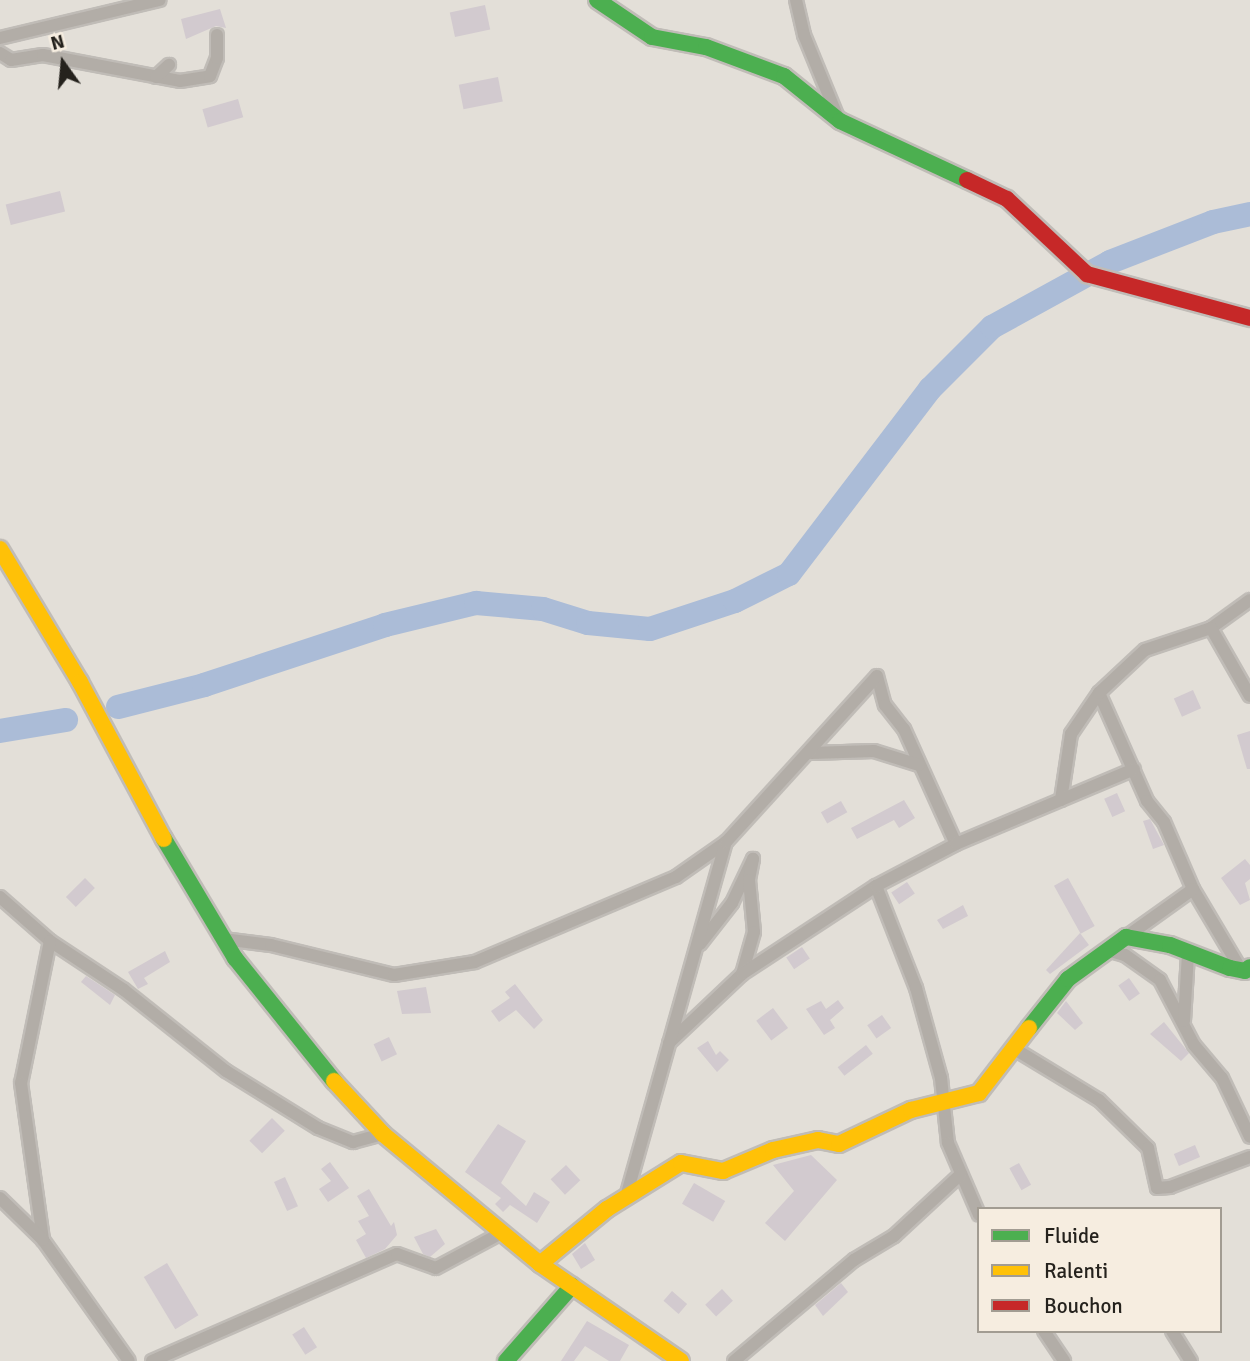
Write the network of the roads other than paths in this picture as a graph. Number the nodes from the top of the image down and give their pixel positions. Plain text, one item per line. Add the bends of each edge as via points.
1 (160, 0) edge
2 (597, 0) edge
3 (796, 0) edge
4 (217, 35) dead end
5 (0, 38) edge
6 (0, 53) edge
7 (169, 65) dead end
8 (156, 77) junction
9 (840, 121) junction
10 (1250, 317) edge
11 (0, 549) edge
12 (1250, 600) edge
13 (1211, 628) junction
14 (1099, 692) junction
15 (1250, 696) edge
16 (811, 753) junction
17 (919, 765) junction
18 (1134, 769) junction
19 (1061, 800) junction
20 (726, 842) junction
21 (956, 844) junction
22 (876, 886) junction
23 (1193, 889) junction
24 (0, 897) edge
25 (1126, 937) junction
26 (223, 939) junction
27 (50, 940) junction
28 (1107, 950) junction
29 (695, 951) junction
30 (1188, 953) junction
31 (1245, 969) edge
32 (742, 974) junction
33 (1184, 1025) junction
34 (669, 1044) junction
35 (1013, 1048) junction
36 (944, 1105) junction
37 (383, 1134) junction
38 (1250, 1137) edge
39 (1250, 1157) edge
40 (961, 1174) junction
41 (626, 1197) junction
42 (0, 1198) edge
43 (977, 1211) edge
44 (503, 1232) junction
45 (43, 1240) junction
46 (540, 1264) junction
47 (572, 1286) junction
48 (1045, 1333) edge
49 (1173, 1333) edge
50 (129, 1361) edge
51 (152, 1361) edge
52 (506, 1361) edge
53 (681, 1361) edge
54 (734, 1361) edge
55 (1064, 1361) edge
56 (1191, 1361) edge

1 - 5 street
2 - 9 street via 652,37 706,47 784,76
3 - 9 street via 804,35
4 - 8 street via 217,58 210,76
6 - 8 street via 11,60 43,55
7 - 8 street
9 - 10 street via 1007,199 1087,274
11 - 26 street
12 - 13 street
13 - 14 street via 1145,650
13 - 15 street
14 - 18 street
14 - 19 street via 1071,734
16 - 17 street via 874,751
16 - 17 street via 877,676 885,705 904,729
16 - 20 street
17 - 21 street
18 - 19 street
18 - 23 street
19 - 21 street
20 - 26 street via 676,877 475,962 394,975 271,945
20 - 29 street
21 - 22 street
22 - 32 street
22 - 36 street via 916,988
23 - 25 street
23 - 31 street
24 - 27 street
25 - 28 street
25 - 30 street
26 - 37 street via 302,1044
27 - 37 street via 124,990 226,1071 318,1128 353,1142
27 - 45 street via 21,1083
28 - 33 street via 1144,965 1160,981
28 - 35 street via 1068,979
29 - 32 street via 732,903 753,859 749,880 754,932
29 - 34 street
30 - 31 street
30 - 33 street
32 - 34 street
33 - 38 street via 1194,1045 1222,1078
34 - 41 street
35 - 36 street via 979,1093
35 - 39 street via 1099,1100 1148,1148 1157,1188
36 - 40 street via 948,1143
36 - 41 street via 911,1110 839,1144 806,1142 723,1171 681,1163
37 - 44 street
40 - 43 street
40 - 54 street via 894,1236 854,1260
41 - 46 street
42 - 45 street
44 - 46 street
44 - 51 street via 436,1268 397,1254
45 - 50 street
46 - 47 street
47 - 52 street
47 - 53 street
48 - 55 street
49 - 56 street

